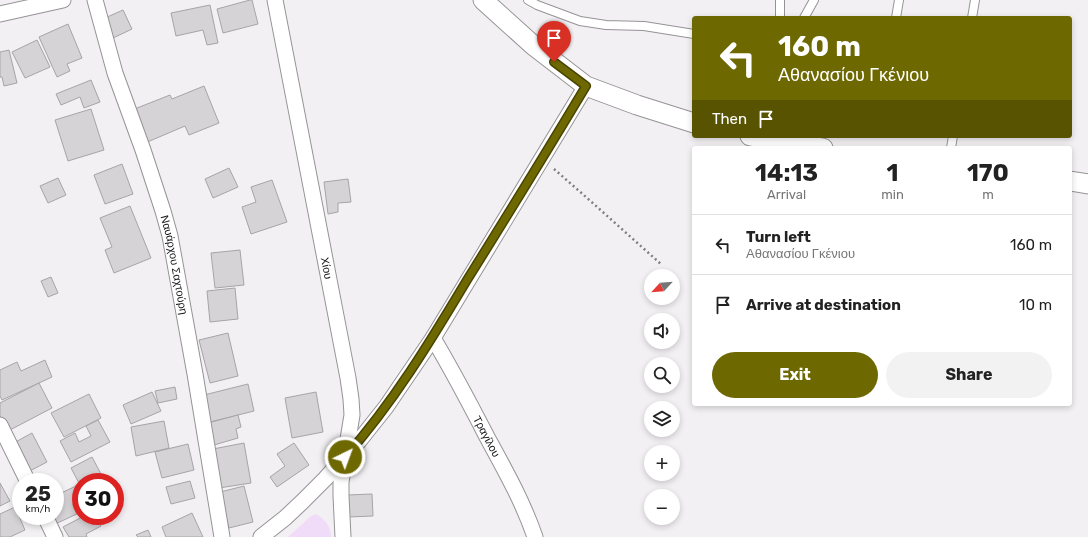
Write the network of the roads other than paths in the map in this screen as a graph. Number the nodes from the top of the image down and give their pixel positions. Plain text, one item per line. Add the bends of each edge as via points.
1 (63, 0) edge
2 (94, 0) edge
3 (275, 0) edge
4 (483, 0) edge
5 (528, 0) edge
6 (780, 0) edge
7 (814, 0) edge
8 (899, 0) edge
9 (975, 0) edge
10 (0, 14) edge
11 (780, 16) edge
12 (805, 16) edge
13 (896, 16) edge
14 (972, 16) edge
15 (692, 34) edge
16 (586, 86) junction
17 (692, 122) edge
18 (762, 138) edge
19 (811, 146) edge
20 (1072, 181) edge
21 (1088, 184) edge
22 (432, 338) junction
23 (0, 425) edge
24 (345, 457) junction
25 (24, 473) edge
26 (49, 525) edge
27 (55, 537) edge
28 (222, 537) edge
29 (261, 537) edge
30 (343, 537) edge
31 (535, 537) edge

1 - 10 street
2 - 28 street, Ναυάρχου Σαχτούρη via 115,73 170,236
3 - 24 street, Χίου via 349,385 352,415
4 - 16 street via 534,46
5 - 15 lane via 580,21 644,26
6 - 11 lane
7 - 12 lane
8 - 13 lane
9 - 14 lane
16 - 17 street
16 - 22 street
18 - 19 street
20 - 21 street
22 - 24 street via 386,407
22 - 31 street, Τραγίλου via 459,383 520,500
23 - 25 street
24 - 29 street via 302,502
24 - 30 street, Χίου via 341,482
26 - 27 street

